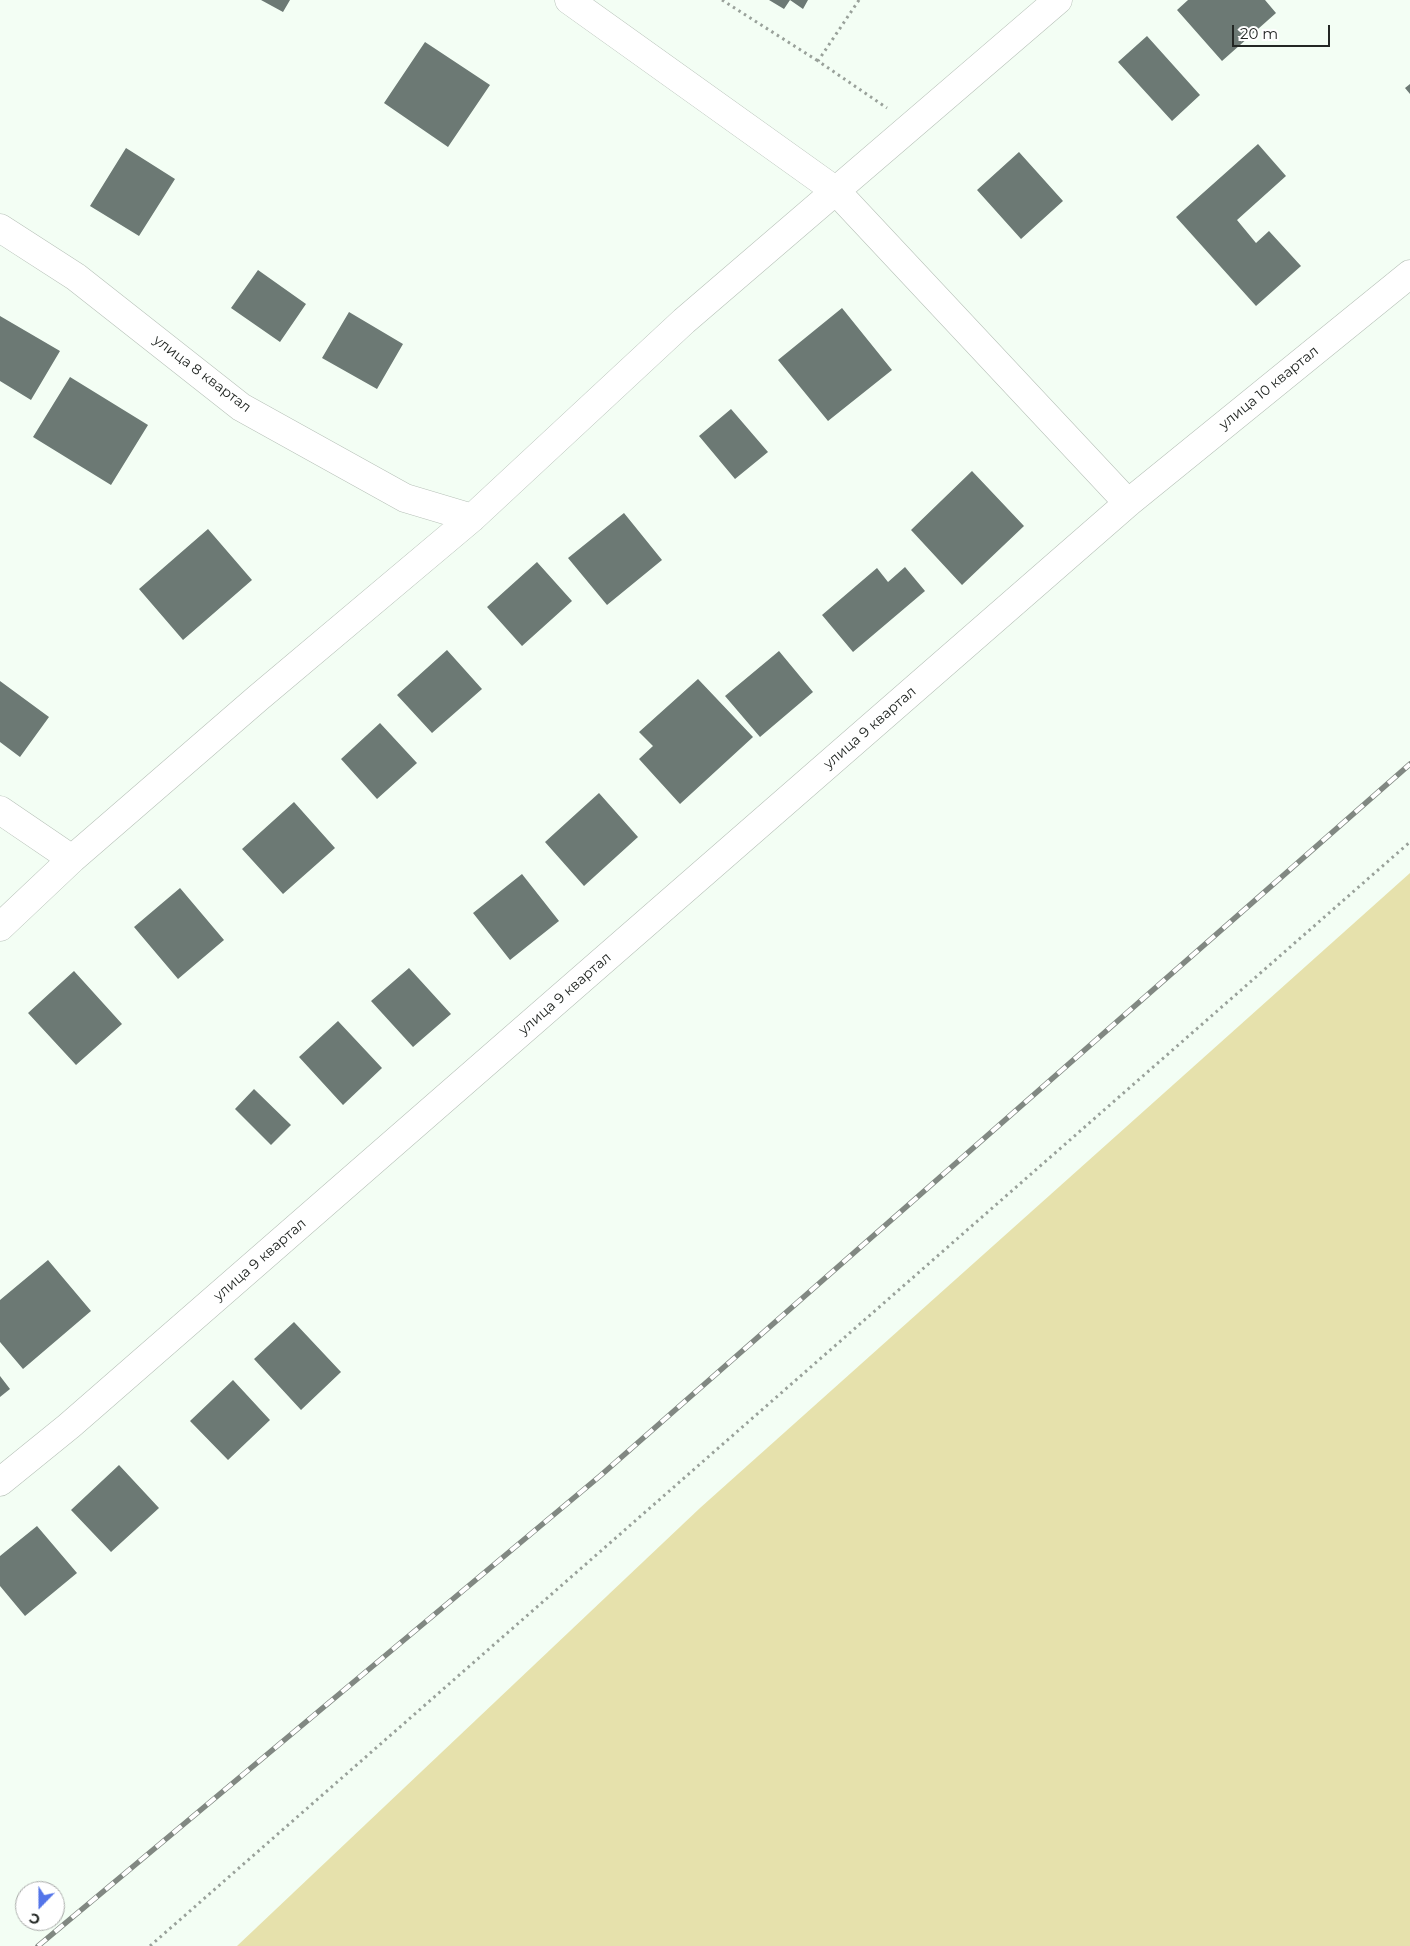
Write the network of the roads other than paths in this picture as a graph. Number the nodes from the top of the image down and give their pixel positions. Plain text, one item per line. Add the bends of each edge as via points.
1 (569, 0) edge
2 (1058, 0) edge
3 (836, 191) junction
4 (0, 228) edge
5 (1410, 274) edge
6 (1128, 503) junction
7 (472, 518) junction
8 (0, 810) edge
9 (72, 859) junction
10 (0, 927) edge
11 (0, 1482) edge

1 - 3 street
2 - 3 street
3 - 6 street
3 - 7 street via 684,321
4 - 7 street, улица 8 квартал via 76,277 242,407 405,498
5 - 6 street, улица 10 квартал
6 - 11 street, улица 9 квартал via 69,1426
7 - 9 street
8 - 9 street
9 - 10 street

